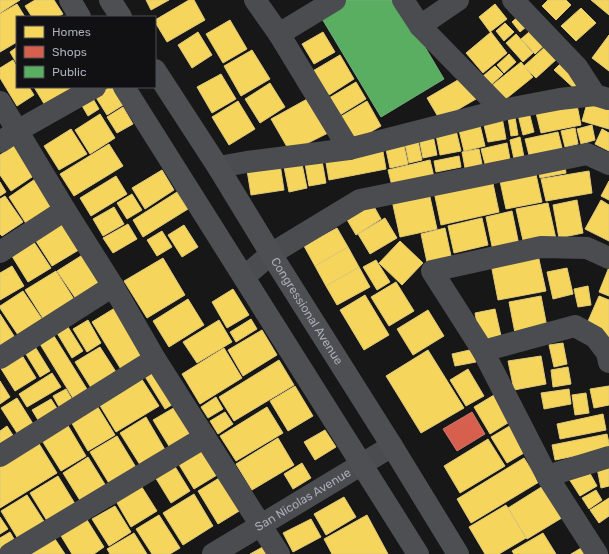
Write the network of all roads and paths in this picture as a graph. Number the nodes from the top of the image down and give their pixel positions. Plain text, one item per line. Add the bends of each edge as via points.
1 (70, 0) edge
2 (110, 0) edge
3 (255, 0) edge
4 (335, 0) edge
5 (403, 0) edge
6 (458, 0) edge
7 (514, 0) edge
8 (79, 16) edge
9 (120, 16) edge
10 (420, 26) junction
11 (279, 34) junction
12 (156, 72) edge
13 (93, 88) edge
14 (125, 88) edge
15 (602, 97) edge
16 (0, 102) edge
17 (502, 110) junction
18 (9, 137) edge
19 (349, 149) junction
20 (609, 164) edge
21 (218, 167) junction
22 (65, 210) junction
23 (0, 252) edge
24 (271, 254) junction
25 (609, 258) edge
26 (244, 277) junction
27 (113, 286) junction
28 (483, 351) junction
29 (608, 355) edge
30 (0, 358) edge
31 (156, 359) junction
32 (205, 436) junction
33 (392, 446) junction
34 (0, 456) edge
35 (609, 457) edge
36 (361, 464) junction
37 (547, 476) junction
38 (260, 525) junction
39 (10, 554) edge
40 (213, 554) edge
41 (279, 554) edge
42 (418, 554) edge
43 (458, 554) edge
44 (597, 554) edge

1 - 8 main road
2 - 9 main road
3 - 11 street
4 - 11 street
5 - 10 street
6 - 10 street
7 - 15 street
10 - 17 street
11 - 19 street
12 - 21 main road, Congressional Avenue
13 - 18 street
14 - 26 main road
15 - 17 street via 560,99
16 - 18 street
17 - 19 street
18 - 22 street
19 - 21 street
20 - 24 street via 587,154 360,200
21 - 24 main road, Congressional Avenue
22 - 23 street
22 - 27 street
24 - 26 street
24 - 33 main road, Congressional Avenue
25 - 28 street via 587,248 541,247 432,271
26 - 36 main road
27 - 30 street
27 - 31 street
28 - 29 street via 575,326 595,337
28 - 37 street
31 - 32 street
31 - 34 street
32 - 38 street
32 - 39 street
33 - 36 street, San Nicolas Avenue
33 - 43 main road, Congressional Avenue
35 - 37 street
36 - 38 street, San Nicolas Avenue
36 - 42 main road
37 - 44 street
38 - 40 street, San Nicolas Avenue
38 - 41 street

